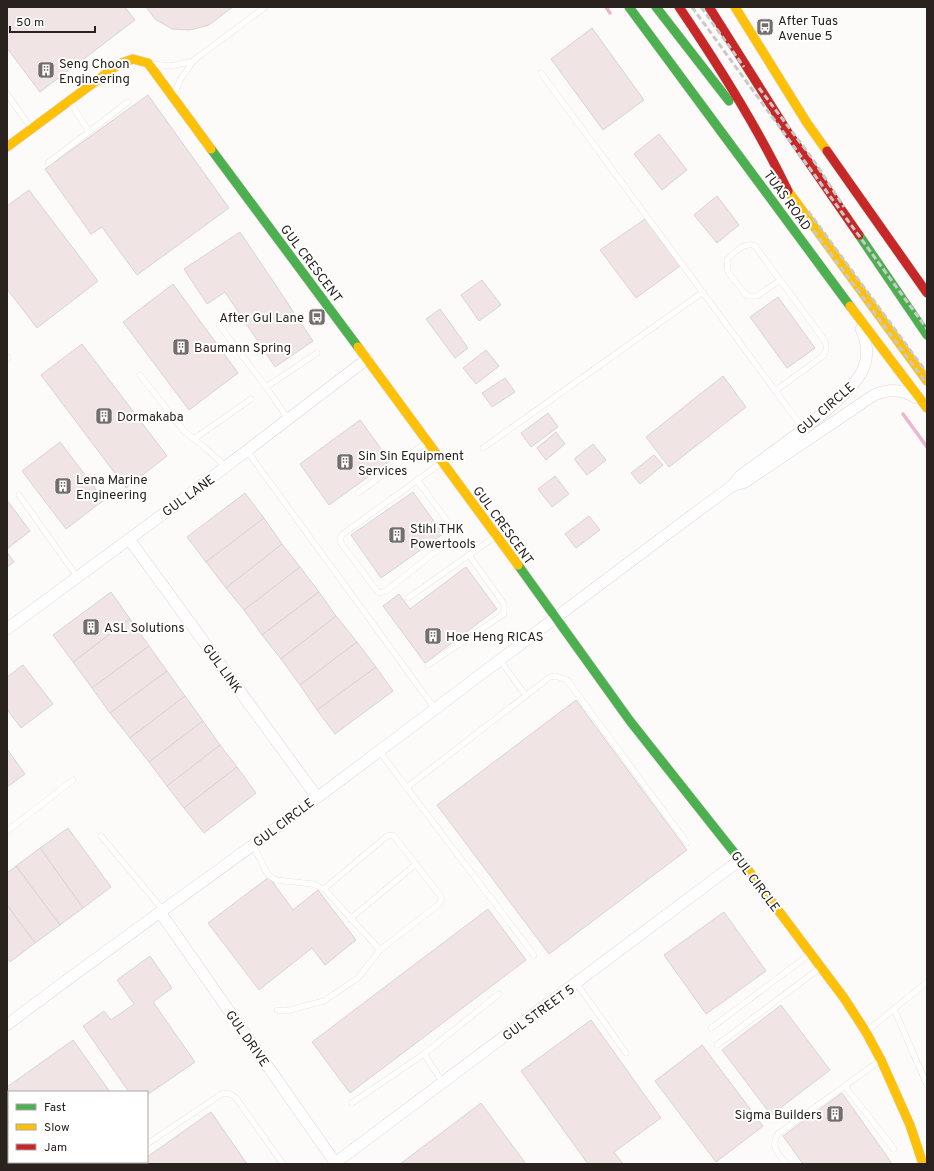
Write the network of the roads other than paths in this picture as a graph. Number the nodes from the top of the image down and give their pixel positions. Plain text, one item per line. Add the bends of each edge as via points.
1 (266, 7) edge
2 (629, 7) edge
3 (656, 7) edge
4 (678, 7) edge
5 (709, 7) edge
6 (735, 7) edge
7 (669, 45) dead end
8 (194, 60) junction
9 (148, 63) junction
10 (541, 73) dead end
11 (7, 94) edge
12 (174, 98) junction
13 (69, 100) junction
14 (128, 102) dead end
15 (31, 129) junction
16 (89, 132) junction
17 (725, 137) junction
18 (7, 147) edge
19 (774, 160) junction
20 (48, 163) dead end
21 (780, 280) junction
22 (923, 286) edge
23 (703, 292) junction
24 (927, 293) edge
25 (850, 307) junction
26 (219, 325) dead end
27 (927, 335) edge
28 (317, 353) dead end
29 (367, 358) junction
30 (140, 375) dead end
31 (927, 381) edge
32 (266, 387) junction
33 (775, 391) junction
34 (251, 399) dead end
35 (925, 405) edge
36 (289, 420) junction
37 (803, 428) junction
38 (194, 439) junction
39 (810, 439) junction
40 (427, 442) junction
41 (482, 448) dead end
42 (247, 451) junction
43 (442, 462) junction
44 (226, 467) junction
45 (417, 480) junction
46 (732, 486) junction
47 (358, 493) dead end
48 (19, 495) dead end
49 (496, 536) junction
50 (129, 539) junction
51 (469, 555) junction
52 (78, 578) junction
53 (408, 598) dead end
54 (557, 617) junction
55 (7, 629) edge
56 (500, 660) junction
57 (428, 665) dead end
58 (526, 696) junction
59 (435, 709) junction
60 (379, 751) junction
61 (73, 780) dead end
62 (406, 788) junction
63 (317, 797) junction
64 (7, 831) edge
65 (101, 836) dead end
66 (687, 843) dead end
67 (253, 845) junction
68 (740, 860) junction
69 (416, 864) junction
70 (324, 889) junction
71 (161, 911) junction
72 (350, 919) junction
73 (380, 950) junction
74 (811, 954) junction
75 (534, 955) dead end
76 (820, 968) junction
77 (927, 982) edge
78 (577, 984) junction
79 (499, 994) dead end
80 (894, 1009) junction
81 (277, 1010) dead end
82 (7, 1025) edge
83 (710, 1028) dead end
84 (866, 1032) junction
85 (717, 1044) dead end
86 (626, 1053) dead end
87 (424, 1054) junction
88 (881, 1060) junction
89 (442, 1083) junction
90 (927, 1085) edge
91 (845, 1086) junction
92 (352, 1103) dead end
93 (148, 1143) edge
94 (894, 1149) dead end
95 (336, 1163) edge
96 (283, 1164) edge
97 (786, 1164) edge
98 (923, 1164) edge

1 - 8 lane
2 - 17 main road, TUAS ROAD
3 - 19 main road, TUAS ROAD
4 - 19 main road, TUAS ROAD via 737,95
5 - 27 main road via 789,134
6 - 22 main road via 807,123
7 - 17 main road via 707,102
8 - 9 lane via 170,66
8 - 12 lane via 180,80
9 - 12 main road, GUL CRESCENT
9 - 13 main road via 134,59 125,61
10 - 23 lane
11 - 15 lane
12 - 29 main road, GUL CRESCENT
13 - 15 main road
13 - 16 lane
14 - 16 lane
15 - 18 main road
16 - 20 lane
17 - 25 main road, TUAS ROAD
19 - 31 main road, TUAS ROAD via 788,191
21 - 21 lane via 753,244 746,245 727,260 728,272 746,296 757,296
21 - 33 lane via 825,341 827,348 823,356
22 - 24 main road
23 - 33 lane
23 - 41 lane
25 - 35 main road, TUAS ROAD
25 - 37 street, GUL CIRCLE via 867,346 864,367 850,389
26 - 32 lane
28 - 32 lane
29 - 36 street, GUL LANE
29 - 40 main road, GUL CRESCENT
30 - 38 lane via 184,431
32 - 36 lane
33 - 37 lane
34 - 38 lane
35 - 39 street, GUL CIRCLE via 906,392 890,390 879,393
36 - 42 street, GUL LANE
37 - 39 lane
37 - 46 street, GUL CIRCLE via 740,476
38 - 44 lane
39 - 46 street, GUL CIRCLE via 745,482
40 - 43 main road, GUL CRESCENT
40 - 47 lane
42 - 44 street, GUL LANE
42 - 59 lane
43 - 45 lane
43 - 49 main road, GUL CRESCENT
44 - 50 street, GUL LANE
45 - 45 lane via 340,538 341,543 380,593 386,591 454,537 454,530
46 - 54 street, GUL CIRCLE
48 - 52 lane
49 - 51 lane
49 - 54 main road, GUL CRESCENT
50 - 52 street, GUL LANE
50 - 63 street, GUL LINK
51 - 53 lane
51 - 57 lane via 504,604 504,614
52 - 55 street, GUL LANE
54 - 56 street, GUL CIRCLE
54 - 68 main road, GUL CIRCLE via 630,720
56 - 58 lane
56 - 59 street, GUL CIRCLE
58 - 62 lane
58 - 66 lane via 550,677 556,676 567,680
59 - 60 street, GUL CIRCLE
60 - 62 lane
60 - 63 street, GUL CIRCLE
61 - 64 lane
62 - 75 lane
63 - 67 street, GUL CIRCLE
65 - 71 lane
67 - 70 lane via 268,875 276,880 313,884
67 - 71 street, GUL CIRCLE
68 - 74 main road, GUL CIRCLE
68 - 78 street, GUL STREET 5
69 - 70 lane via 393,835 387,836
69 - 72 lane
69 - 73 lane via 442,898 439,904
70 - 72 lane
71 - 82 street, GUL CIRCLE
71 - 95 street, GUL DRIVE
72 - 73 lane
73 - 81 lane via 358,978 324,1001 286,1011
74 - 76 main road, GUL CIRCLE
74 - 83 lane
76 - 84 main road, GUL CIRCLE via 845,998
76 - 85 lane
77 - 80 lane
78 - 86 lane
78 - 89 street, GUL STREET 5
79 - 87 lane
80 - 84 lane
80 - 90 lane
84 - 88 main road, GUL CIRCLE
87 - 89 lane
87 - 92 lane
88 - 91 lane
88 - 98 main road, GUL CIRCLE via 910,1125
89 - 95 street, GUL STREET 5
91 - 94 lane
91 - 97 lane via 778,1134 774,1148
93 - 96 lane via 226,1093 236,1098

